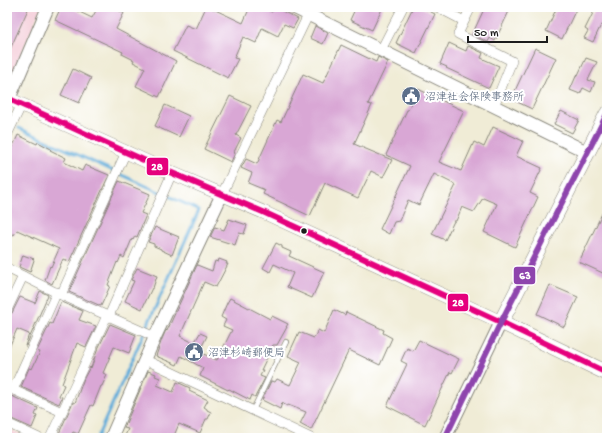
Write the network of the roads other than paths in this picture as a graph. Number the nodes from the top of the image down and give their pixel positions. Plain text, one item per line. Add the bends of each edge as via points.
1 (48, 7) edge
2 (293, 7) edge
3 (403, 7) edge
4 (437, 7) edge
5 (471, 7) edge
6 (310, 11) edge
7 (464, 21) junction
8 (381, 50) junction
9 (8, 98) edge
10 (22, 104) junction
11 (494, 106) junction
12 (607, 114) edge
13 (7, 135) edge
14 (126, 152) junction
15 (587, 152) junction
16 (172, 173) junction
17 (222, 194) junction
18 (7, 268) edge
19 (23, 276) junction
20 (59, 294) junction
21 (7, 310) edge
22 (109, 316) junction
23 (501, 322) junction
24 (155, 338) junction
25 (286, 342) dead end
26 (146, 360) junction
27 (607, 373) edge
28 (10, 388) edge
29 (253, 410) junction
30 (62, 412) junction
31 (7, 423) edge
32 (39, 438) edge
33 (50, 438) edge
34 (111, 438) edge
35 (311, 438) edge
36 (445, 438) edge

1 - 9 street
2 - 6 street
3 - 8 street
4 - 7 street
5 - 7 street
6 - 8 street
6 - 17 street
7 - 11 street via 458,34 512,61
8 - 11 street
9 - 10 main road
10 - 13 street
10 - 14 main road
11 - 15 street
12 - 15 highway
14 - 16 main road
14 - 20 street
15 - 23 highway
16 - 17 main road
16 - 22 street
17 - 23 main road
17 - 24 street
18 - 19 street
19 - 20 street
19 - 21 street
20 - 22 street
20 - 28 street
22 - 24 street
22 - 30 street
23 - 27 highway
23 - 36 street
24 - 26 street
25 - 29 lane
26 - 29 street
26 - 34 street
28 - 30 street
29 - 35 street
30 - 33 street
31 - 32 street

